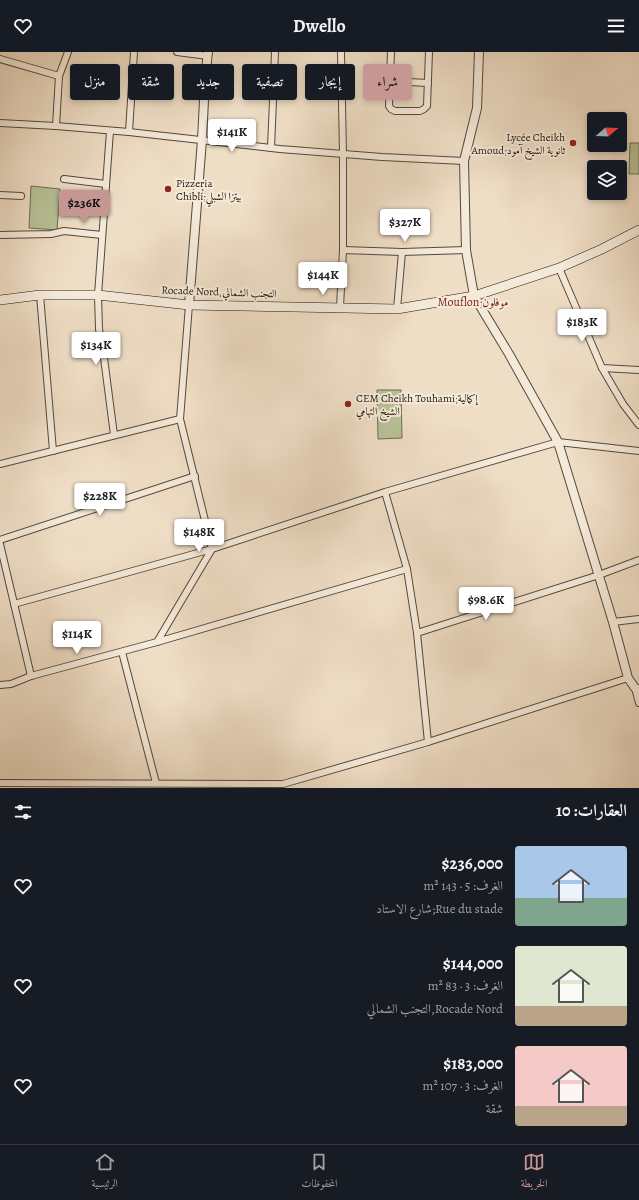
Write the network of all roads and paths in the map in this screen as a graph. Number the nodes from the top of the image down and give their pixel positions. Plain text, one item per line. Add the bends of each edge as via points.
1 (68, 52) edge
2 (134, 52) edge
3 (176, 52) edge
4 (275, 52) edge
5 (341, 52) edge
6 (391, 52) edge
7 (429, 52) edge
8 (479, 52) edge
9 (208, 54) edge
10 (0, 59) edge
11 (390, 64) edge
12 (59, 76) junction
13 (412, 82) edge
14 (428, 83) junction
15 (389, 100) edge
16 (0, 123) edge
17 (56, 126) junction
18 (110, 131) junction
19 (129, 132) junction
20 (202, 140) junction
21 (271, 148) junction
22 (343, 154) junction
23 (464, 162) junction
24 (64, 179) dead end
25 (106, 184) junction
26 (0, 195) edge
27 (21, 196) dead end
28 (65, 204) dead end
29 (104, 207) junction
30 (639, 230) edge
31 (0, 235) edge
32 (102, 235) junction
33 (343, 250) junction
34 (466, 250) junction
35 (402, 252) junction
36 (559, 268) junction
37 (40, 295) junction
38 (98, 295) junction
39 (474, 296) junction
40 (0, 300) edge
41 (189, 305) junction
42 (340, 307) junction
43 (397, 309) junction
44 (602, 368) junction
45 (639, 370) edge
46 (180, 419) junction
47 (639, 425) edge
48 (114, 435) junction
49 (558, 442) junction
50 (53, 451) junction
51 (639, 451) edge
52 (0, 464) edge
53 (195, 476) junction
54 (385, 492) junction
55 (0, 540) edge
56 (0, 544) edge
57 (212, 549) junction
58 (639, 560) edge
59 (407, 569) junction
60 (7, 573) junction
61 (0, 575) edge
62 (599, 575) junction
63 (14, 604) junction
64 (639, 619) edge
65 (613, 622) junction
66 (417, 633) junction
67 (157, 642) junction
68 (122, 652) junction
69 (31, 676) junction
70 (628, 678) junction
71 (0, 685) edge
72 (637, 689) edge
73 (639, 703) edge
74 (428, 742) junction
75 (0, 783) edge
76 (156, 783) junction

1 - 12 street
2 - 19 street
3 - 9 street
4 - 21 street
5 - 22 street
6 - 11 street
7 - 14 street
8 - 23 street via 476,108
9 - 20 street
10 - 12 street
12 - 17 street
13 - 14 street
14 - 15 street via 427,106 420,111 395,111 389,106
16 - 17 street
17 - 18 street
18 - 19 street
18 - 25 street
19 - 20 street
20 - 21 street
20 - 41 street
21 - 22 street
22 - 23 street
22 - 33 street
23 - 34 street
24 - 25 street
25 - 29 street
26 - 27 street
28 - 29 street
29 - 32 street
30 - 36 main road, Rocade Nord,التجنب الشمالي
31 - 32 street via 51,234 64,231
32 - 38 street
33 - 35 street
33 - 42 street
34 - 35 street
34 - 39 street
35 - 43 street
36 - 39 main road, Rocade Nord,التجنب الشمالي
36 - 44 street
37 - 38 main road, Rocade Nord,التجنب الشمالي
37 - 40 main road, Rocade Nord,التجنب الشمالي
37 - 50 street
38 - 41 main road, Rocade Nord,التجنب الشمالي
38 - 48 street via 99,329
39 - 43 main road, Rocade Nord,التجنب الشمالي
39 - 49 street
41 - 42 main road, Rocade Nord,التجنب الشمالي
41 - 46 street
42 - 43 main road, Rocade Nord,التجنب الشمالي
44 - 45 street
44 - 47 street
46 - 48 street
46 - 53 street
48 - 50 street
49 - 51 street
49 - 54 street
49 - 62 street
50 - 52 street
53 - 55 street
53 - 57 street
54 - 57 street
54 - 59 street
56 - 60 street
57 - 63 street
57 - 67 street
58 - 62 street
59 - 66 street
59 - 67 street
60 - 61 street
60 - 63 street
62 - 65 street
62 - 66 street
63 - 69 street
64 - 65 street
65 - 70 street
66 - 74 street
67 - 68 street
68 - 69 street
68 - 76 street
69 - 71 street via 11,684
70 - 72 street
70 - 74 street
72 - 73 street
74 - 76 street via 282,784
75 - 76 street

